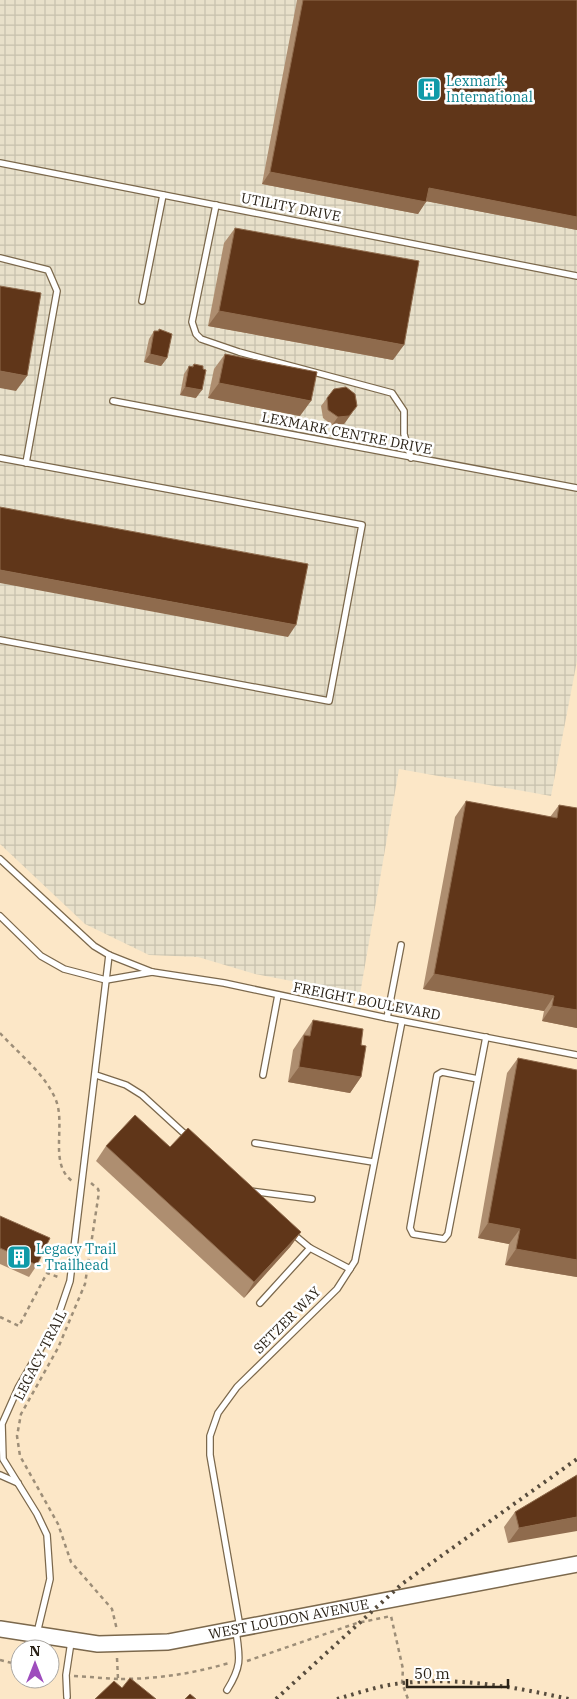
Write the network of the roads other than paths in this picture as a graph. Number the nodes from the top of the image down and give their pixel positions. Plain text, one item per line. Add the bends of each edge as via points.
1 (0, 163) edge
2 (163, 195) junction
3 (216, 205) junction
4 (0, 258) edge
5 (577, 276) edge
6 (142, 301) dead end
7 (113, 401) dead end
8 (0, 458) edge
9 (411, 458) junction
10 (26, 463) junction
11 (577, 488) edge
12 (0, 640) edge
13 (0, 859) edge
14 (0, 916) edge
15 (401, 946) dead end
16 (110, 955) junction
17 (152, 972) junction
18 (106, 980) junction
19 (278, 996) junction
20 (386, 1018) junction
21 (402, 1021) junction
22 (486, 1037) junction
23 (577, 1055) edge
24 (96, 1075) junction
25 (263, 1075) dead end
26 (478, 1079) junction
27 (190, 1140) edge
28 (255, 1143) dead end
29 (373, 1162) junction
30 (312, 1199) dead end
31 (259, 1202) edge
32 (285, 1226) edge
33 (310, 1248) junction
34 (350, 1269) junction
35 (260, 1304) dead end
36 (0, 1475) edge
37 (18, 1483) junction
38 (577, 1564) edge
39 (0, 1629) edge
40 (239, 1630) junction
41 (36, 1635) junction
42 (71, 1642) junction
43 (227, 1690) dead end
44 (67, 1697) dead end

1 - 2 lane, UTILITY DRIVE
2 - 3 lane, UTILITY DRIVE
2 - 6 lane
3 - 5 lane, UTILITY DRIVE
3 - 9 lane via 192,322 196,334 201,339 238,352 392,393 404,411 404,434
4 - 10 lane via 48,270 56,292
7 - 9 lane, LEXMARK CENTRE DRIVE
8 - 10 lane
9 - 11 lane, LEXMARK CENTRE DRIVE
10 - 12 lane via 362,525 329,702
13 - 16 lane, FREIGHT BOULEVARD via 94,946
14 - 18 lane, FREIGHT BOULEVARD via 41,956 64,969
15 - 20 lane
16 - 17 lane, FREIGHT BOULEVARD
16 - 18 lane
17 - 18 lane, FREIGHT BOULEVARD
17 - 19 lane, FREIGHT BOULEVARD via 224,983
18 - 24 lane
19 - 20 lane, FREIGHT BOULEVARD
19 - 25 lane
20 - 21 lane, FREIGHT BOULEVARD
21 - 22 lane, FREIGHT BOULEVARD
21 - 29 lane, SETZER WAY
22 - 23 lane, FREIGHT BOULEVARD
22 - 26 lane
24 - 27 lane via 126,1084 142,1095
24 - 37 lane via 70,1281 56,1322 18,1388 2,1424 3,1459
26 - 26 lane via 448,1234 444,1238 413,1234 410,1228 437,1076 442,1072
28 - 29 lane
29 - 34 lane, SETZER WAY via 361,1235
30 - 31 lane via 246,1190
32 - 33 lane
33 - 34 lane
33 - 35 lane
34 - 40 lane, SETZER WAY via 337,1288 237,1387 218,1413 210,1436 210,1455
36 - 37 lane
37 - 41 lane via 47,1535 50,1579
38 - 40 main road, WEST LOUDON AVENUE
39 - 41 main road, WEST LOUDON AVENUE
40 - 42 main road, WEST LOUDON AVENUE via 150,1644
40 - 43 lane, SETZER WAY via 240,1662
41 - 42 main road, WEST LOUDON AVENUE
42 - 44 lane via 66,1675

